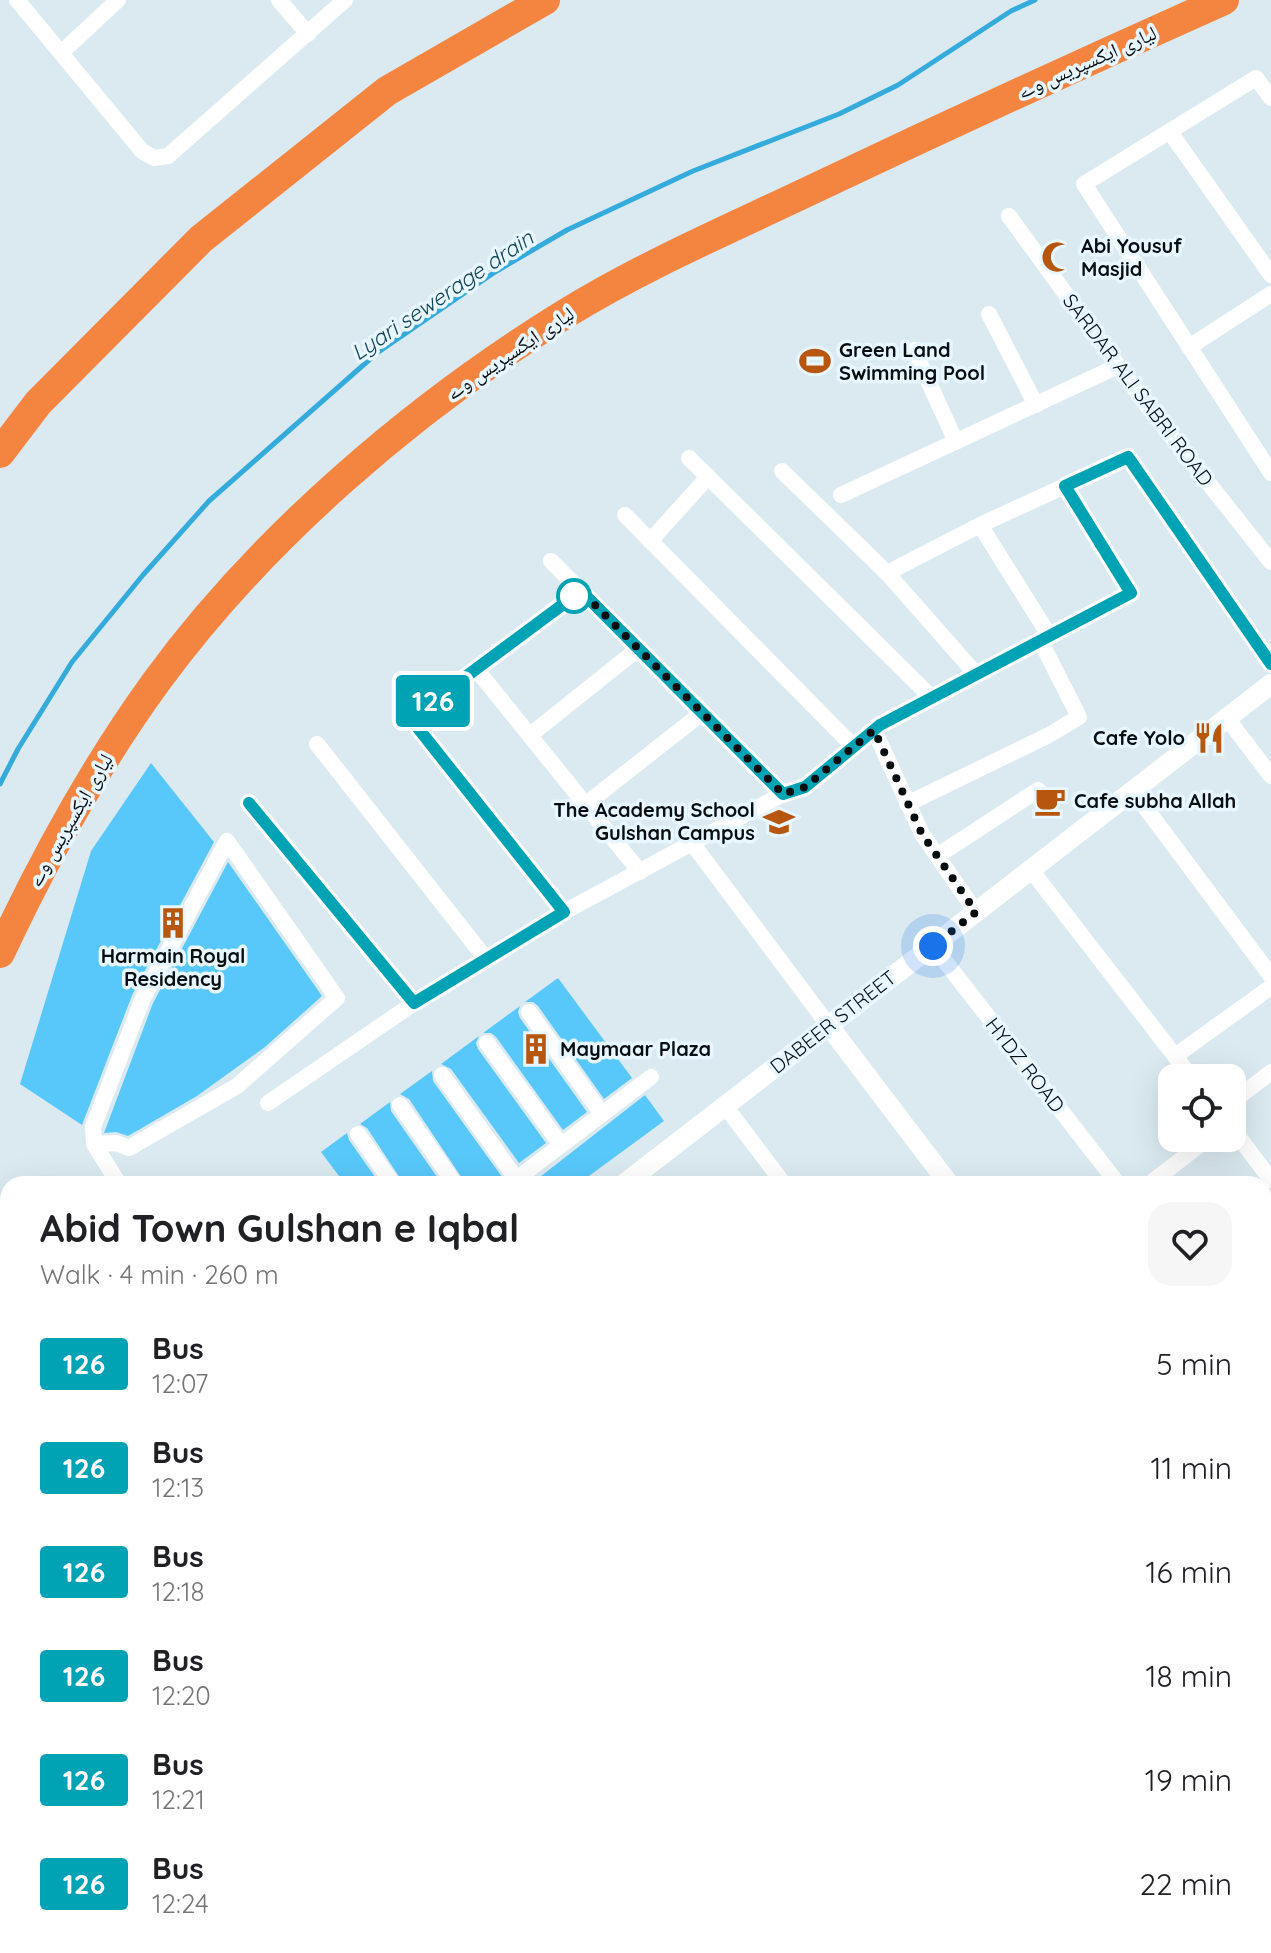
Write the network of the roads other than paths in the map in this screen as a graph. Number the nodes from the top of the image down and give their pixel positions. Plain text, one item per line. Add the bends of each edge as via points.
1 (17, 0) edge
2 (118, 0) edge
3 (279, 0) edge
4 (345, 0) edge
5 (545, 0) edge
6 (1224, 0) edge
7 (308, 34) junction
8 (61, 53) junction
9 (1271, 98) edge
10 (1170, 132) junction
11 (1009, 216) dead end
12 (1271, 275) edge
13 (1271, 294) edge
14 (989, 314) dead end
15 (1189, 347) junction
16 (914, 350) dead end
17 (1118, 366) junction
18 (1036, 405) junction
19 (956, 442) junction
20 (0, 453) edge
21 (689, 458) dead end
22 (782, 471) dead end
23 (1271, 473) edge
24 (708, 477) junction
25 (1065, 486) junction
26 (841, 495) dead end
27 (625, 515) dead end
28 (980, 525) junction
29 (650, 541) junction
30 (551, 561) dead end
31 (1271, 562) edge
32 (887, 573) junction
33 (581, 591) junction
34 (1045, 638) junction
35 (638, 649) junction
36 (1271, 664) edge
37 (476, 669) junction
38 (976, 674) junction
39 (1271, 684) edge
40 (932, 698) junction
41 (702, 713) junction
42 (1227, 718) junction
43 (874, 730) junction
44 (530, 735) junction
45 (317, 744) dead end
46 (854, 747) junction
47 (1271, 776) edge
48 (1038, 790) dead end
49 (1133, 791) junction
50 (783, 794) junction
51 (249, 803) dead end
52 (586, 804) junction
53 (907, 804) junction
54 (692, 843) junction
55 (937, 856) junction
56 (1031, 870) junction
57 (640, 872) junction
58 (564, 912) junction
59 (976, 912) junction
60 (933, 946) junction
61 (0, 953) edge
62 (486, 959) junction
63 (1271, 976) edge
64 (1271, 987) edge
65 (414, 1003) junction
66 (529, 1012) dead end
67 (829, 1026) junction
68 (487, 1043) dead end
69 (1175, 1056) junction
70 (1181, 1064) edge
71 (1271, 1072) edge
72 (442, 1075) dead end
73 (651, 1077) dead end
74 (1246, 1091) edge
75 (268, 1103) dead end
76 (400, 1105) dead end
77 (725, 1106) junction
78 (602, 1114) junction
79 (358, 1134) dead end
80 (94, 1144) junction
81 (561, 1145) junction
82 (1246, 1147) edge
83 (1191, 1152) edge
84 (114, 1176) edge
85 (387, 1176) edge
86 (449, 1176) edge
87 (511, 1176) edge
88 (522, 1176) edge
89 (635, 1176) edge
90 (778, 1176) edge
91 (943, 1176) edge
92 (1112, 1176) edge
93 (1159, 1176) edge
94 (1268, 1176) edge

1 - 8 street
2 - 8 street
3 - 7 street
4 - 7 street
5 - 20 highway via 387,91 201,239 38,403
6 - 61 highway, لیاری ایکسپریس وے via 966,116 612,286 429,409 275,544 158,678 43,865
7 - 8 street via 168,156 154,158 142,151
9 - 10 street via 1256,78
10 - 12 street
10 - 15 street via 1084,184
11 - 17 street, SARDAR ALI SABRI ROAD
13 - 15 street
14 - 18 street
15 - 23 street
16 - 19 street
17 - 18 street
17 - 31 street, SARDAR ALI SABRI ROAD
18 - 19 street
19 - 26 street
21 - 24 street
22 - 32 street
24 - 29 street
24 - 40 street
25 - 28 street
25 - 34 street via 1131,593
25 - 36 street via 1128,457
27 - 29 street
28 - 32 street
28 - 34 street
29 - 46 street
30 - 33 street
32 - 38 street
33 - 35 street
33 - 37 street
34 - 38 street
34 - 53 street via 1079,717
35 - 41 street
35 - 44 street
37 - 44 street
37 - 58 street via 410,718
38 - 40 street
39 - 42 street, DABEER STREET
40 - 43 street
41 - 50 street
41 - 52 street
42 - 47 street
42 - 49 street, DABEER STREET
43 - 46 street
43 - 53 street
44 - 52 street
45 - 62 street
46 - 50 street via 805,787
48 - 55 street
49 - 56 street, DABEER STREET
49 - 63 street
50 - 54 street
51 - 65 street
52 - 57 street
53 - 55 street
54 - 57 street
54 - 67 street
55 - 59 street
56 - 59 street, DABEER STREET
56 - 69 street
57 - 58 street
58 - 62 street
59 - 60 street, DABEER STREET
60 - 67 street, DABEER STREET
60 - 92 street, HYDZ ROAD
62 - 65 street
64 - 69 street
65 - 75 street
66 - 78 street
67 - 77 street, DABEER STREET
67 - 91 street
68 - 81 street
69 - 70 street
71 - 74 street
72 - 87 street
73 - 78 street
76 - 86 street
77 - 89 street, DABEER STREET
77 - 90 street
78 - 81 street
79 - 85 street
80 - 80 street via 129,1148 237,1086 337,998 227,841 143,998 93,1127
80 - 84 street
81 - 88 street
82 - 94 street
83 - 93 street

